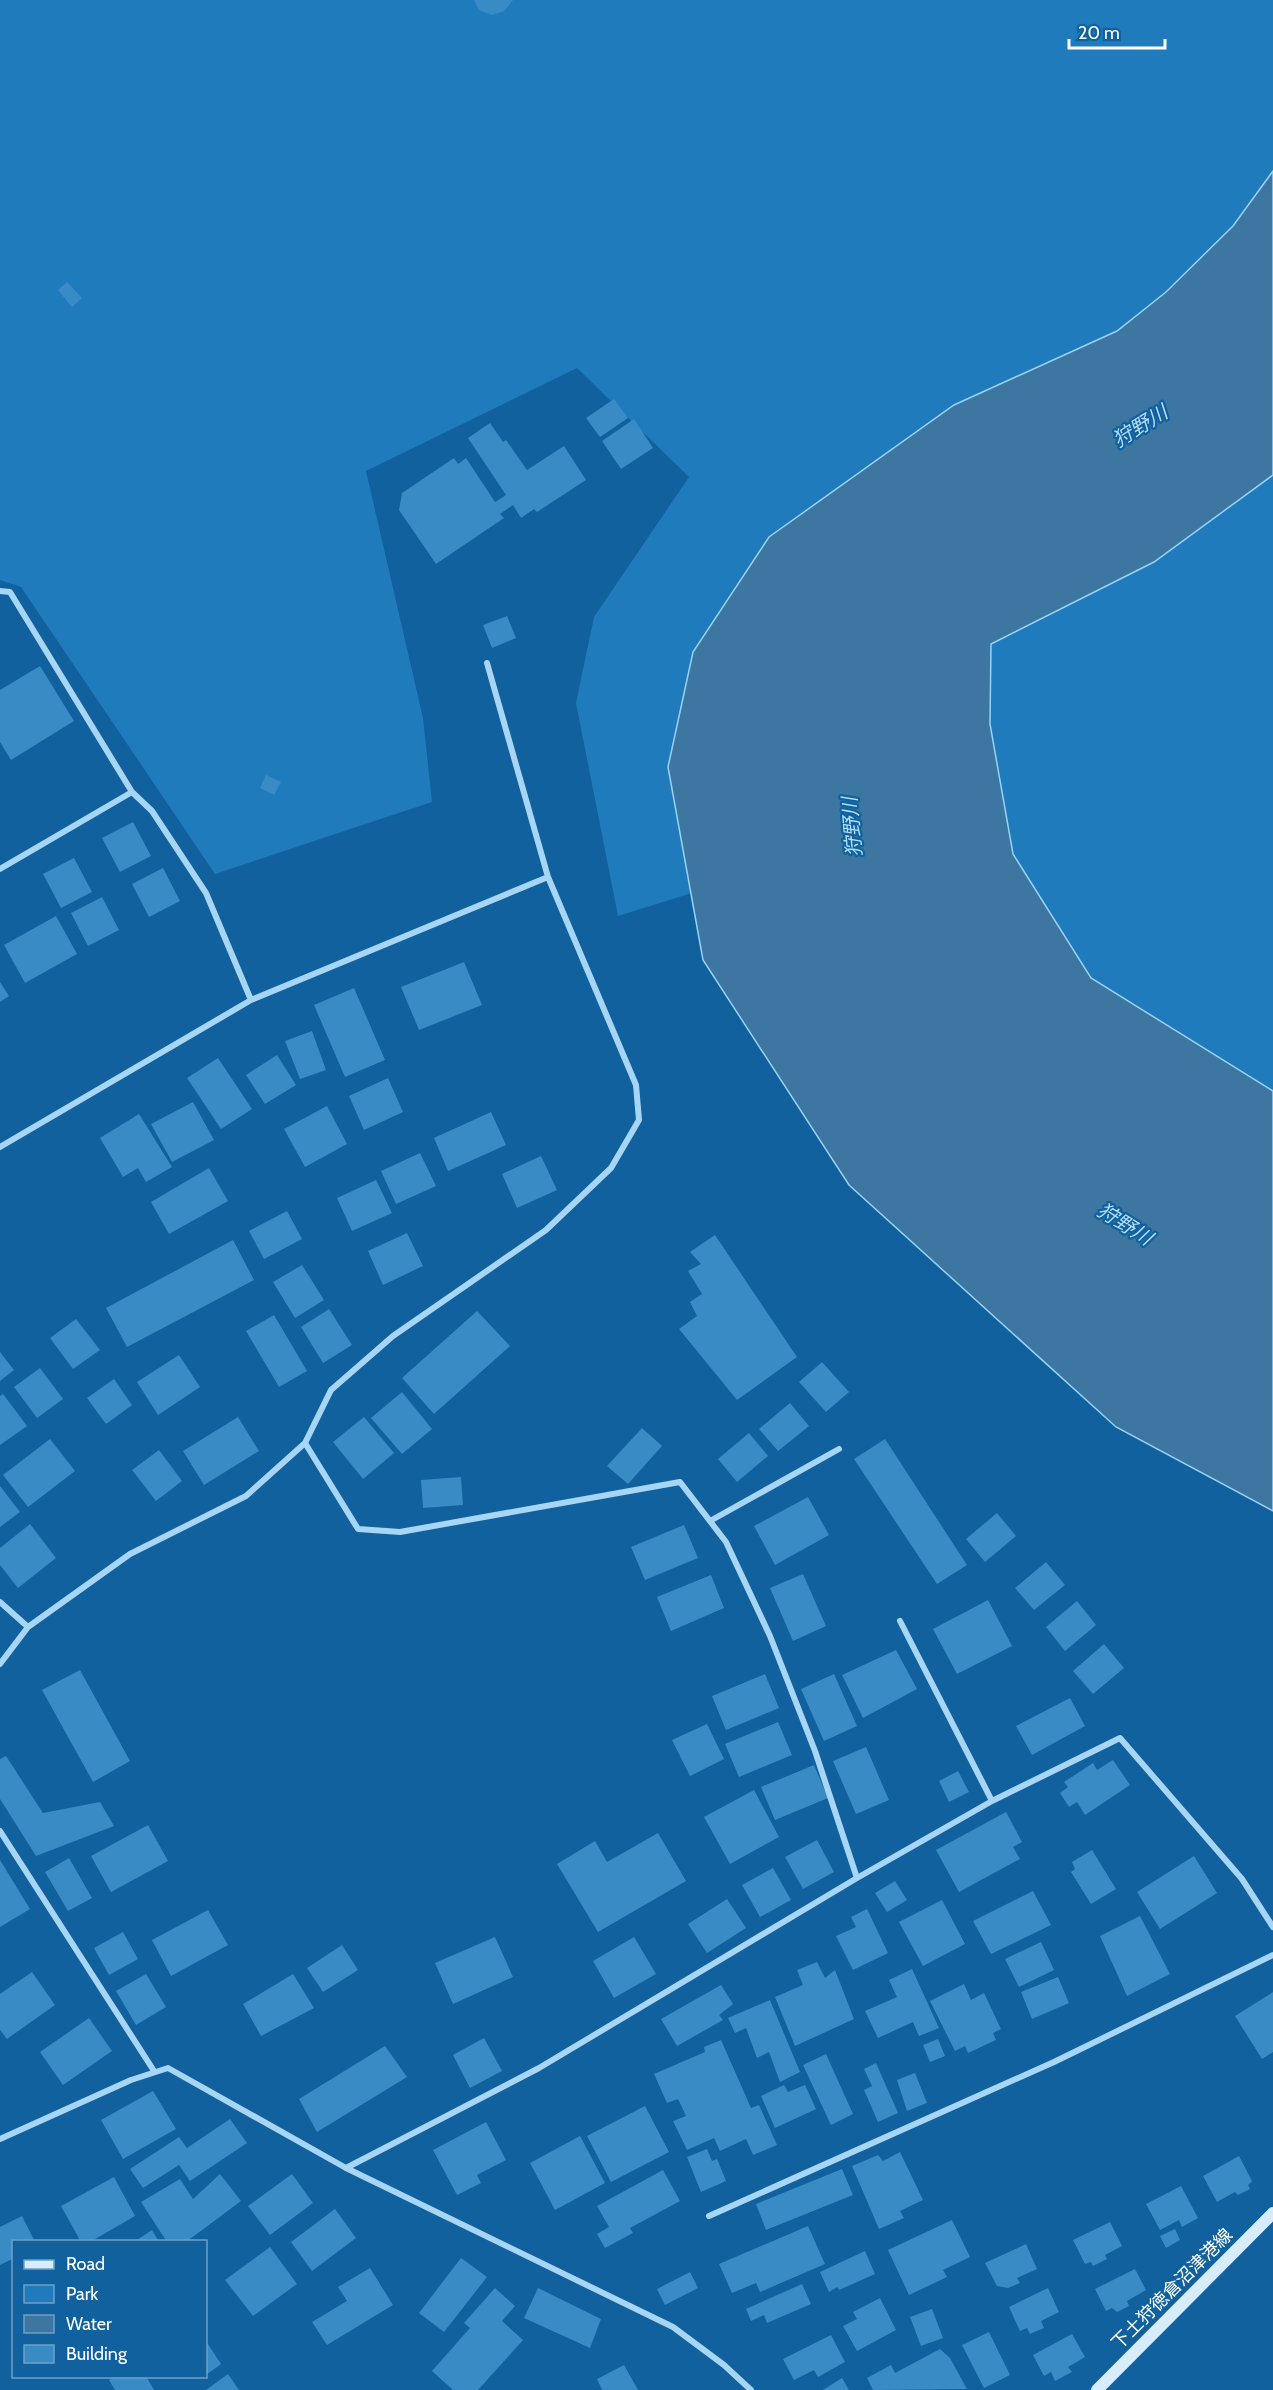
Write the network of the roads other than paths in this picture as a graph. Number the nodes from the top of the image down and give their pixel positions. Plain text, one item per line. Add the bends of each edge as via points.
1 (0, 591) edge
2 (487, 663) dead end
3 (132, 792) junction
4 (0, 869) edge
5 (548, 877) junction
6 (251, 999) junction
7 (0, 1147) edge
8 (305, 1443) junction
9 (839, 1449) dead end
10 (710, 1521) junction
11 (0, 1602) edge
12 (900, 1621) dead end
13 (28, 1628) junction
14 (0, 1664) edge
15 (992, 1801) junction
16 (0, 1831) edge
17 (856, 1878) junction
18 (1273, 1927) edge
19 (1273, 1955) edge
20 (154, 2071) junction
21 (0, 2139) edge
22 (346, 2168) junction
23 (1273, 2212) edge
24 (709, 2216) dead end
25 (751, 2390) edge
26 (1097, 2390) edge

1 - 3 street via 10,592
2 - 5 street
3 - 4 street
3 - 6 street via 152,811 206,893
5 - 6 street
5 - 8 street via 636,1085 639,1120 611,1168 546,1230 393,1336 331,1390
6 - 7 street
8 - 10 street via 358,1528 400,1532 680,1482
8 - 13 street via 246,1496 130,1554
9 - 10 street
10 - 17 street via 726,1542 770,1636 815,1751
11 - 13 street
12 - 15 street
13 - 14 street
15 - 17 street
15 - 18 street via 1120,1737 1242,1880
16 - 20 street
17 - 22 street via 539,2068
19 - 24 street via 1054,2062
20 - 21 street
20 - 22 street via 168,2068
22 - 25 street via 673,2327
23 - 26 main road, 下土狩徳倉沼津港線

